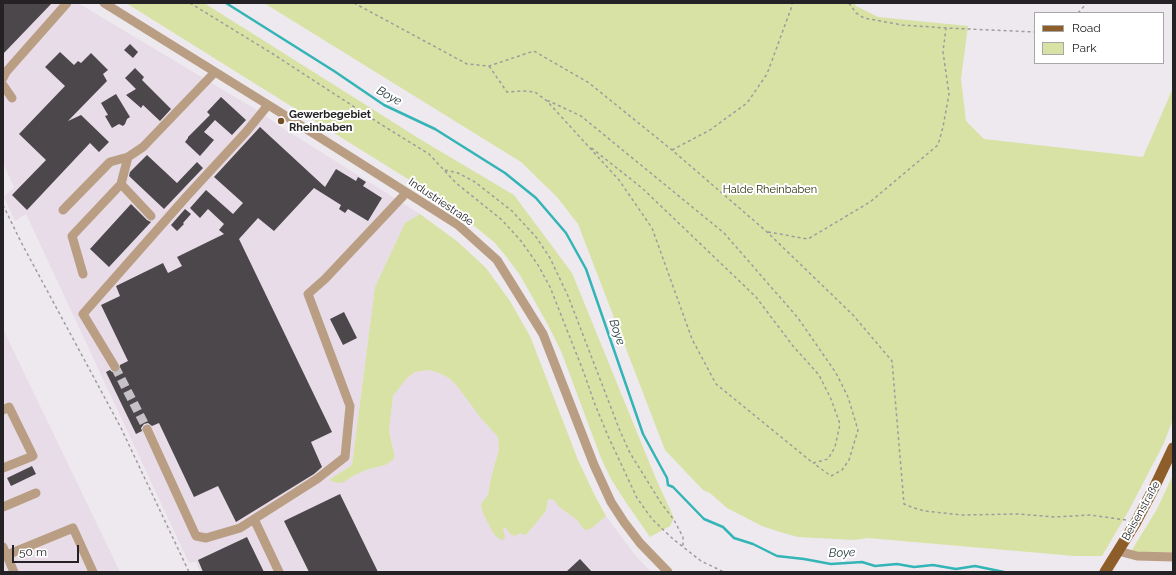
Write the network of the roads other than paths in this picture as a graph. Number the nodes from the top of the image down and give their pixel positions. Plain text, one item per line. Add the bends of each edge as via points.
1 (67, 3) edge
2 (104, 3) edge
3 (215, 72) junction
4 (3, 78) edge
5 (3, 85) edge
6 (12, 98) dead end
7 (268, 105) junction
8 (128, 157) junction
9 (121, 184) junction
10 (406, 193) junction
11 (64, 210) dead end
12 (151, 216) dead end
13 (83, 274) dead end
14 (115, 367) tunnel mouth
15 (3, 410) edge
16 (147, 429) tunnel mouth
17 (1173, 448) edge
18 (3, 468) edge
19 (36, 493) dead end
20 (3, 507) edge
21 (254, 519) junction
22 (5, 551) edge
23 (1118, 551) junction
24 (1173, 556) edge
25 (1106, 571) edge
26 (14, 572) edge
27 (93, 572) edge
28 (279, 572) edge
29 (668, 572) edge

1 - 4 street
2 - 3 street, Industriestraße
3 - 7 street, Industriestraße
3 - 8 street via 143,147
5 - 6 street
7 - 10 street, Industriestraße
7 - 14 street via 83,314
8 - 9 street
8 - 11 street via 110,162
9 - 12 street
9 - 13 street via 72,236
10 - 21 street via 308,294 350,406 345,457 317,479
10 - 29 street, Industriestraße via 458,226 497,260 543,334 611,502 640,543
15 - 18 street via 9,407 33,456
16 - 21 street via 196,536 206,538 240,528
17 - 23 main road, Beisenstraße via 1136,522
19 - 20 street
21 - 28 street
22 - 26 street
22 - 27 street via 72,528
23 - 24 street via 1137,556
23 - 25 main road, Beisenstraße

